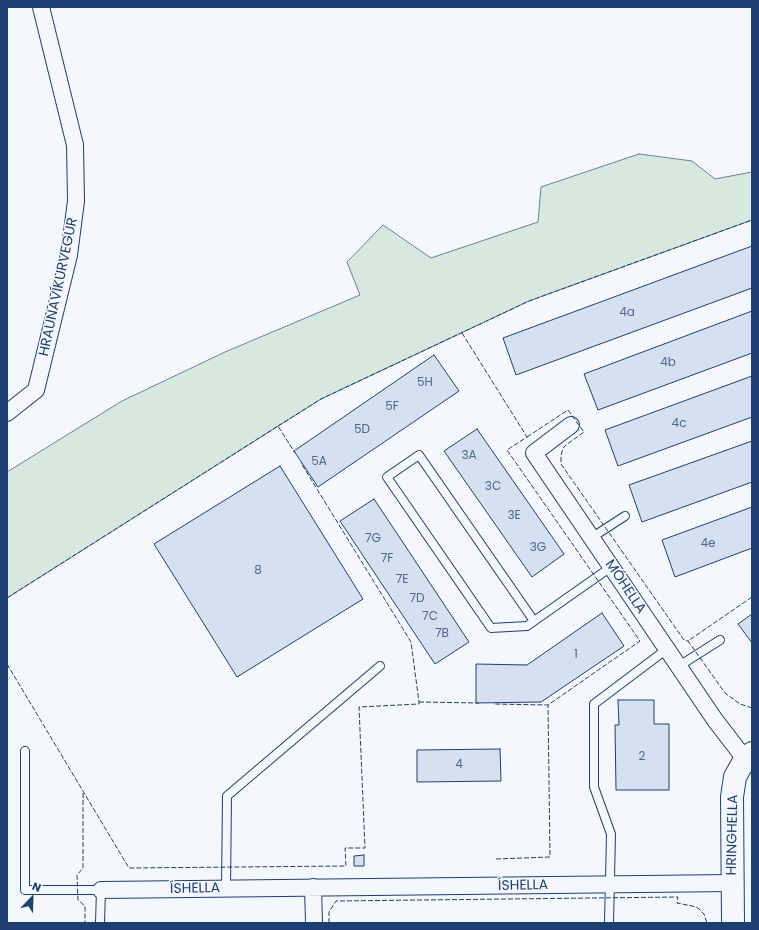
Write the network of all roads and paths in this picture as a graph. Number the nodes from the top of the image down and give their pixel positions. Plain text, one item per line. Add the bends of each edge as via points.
1 (40, 7) edge
2 (7, 413) edge
3 (571, 425) dead end
4 (625, 516) dead end
5 (591, 538) junction
6 (611, 567) junction
7 (534, 621) junction
8 (720, 640) dead end
9 (667, 649) junction
10 (380, 666) dead end
11 (679, 666) junction
12 (26, 751) dead end
13 (748, 756) edge
14 (732, 883) junction
15 (610, 885) junction
16 (226, 888) junction
17 (313, 888) junction
18 (101, 890) junction
19 (100, 923) edge
20 (314, 923) edge
21 (609, 923) edge
22 (733, 923) edge

1 - 2 street, HRAUNAVÍKURVEGUR via 75,145 76,201 69,255 36,390
3 - 5 street, MÓHELLA via 534,453
4 - 5 lane
5 - 6 street, MÓHELLA
6 - 7 lane
6 - 9 street, MÓHELLA
7 - 7 lane via 527,626 491,628 387,477 419,455
8 - 11 lane
9 - 11 street, MÓHELLA
9 - 15 lane via 594,704 594,787 611,834
10 - 16 lane via 227,796
11 - 13 street, MÓHELLA via 715,720
12 - 18 lane via 25,890
13 - 14 street, HRINGHELLA via 735,777 732,796
14 - 15 street, ÍSHELLA
14 - 22 street, HRINGHELLA
15 - 17 street, ÍSHELLA
15 - 21 lane
16 - 17 street, ÍSHELLA
16 - 18 street, ÍSHELLA
17 - 20 street
18 - 19 lane

